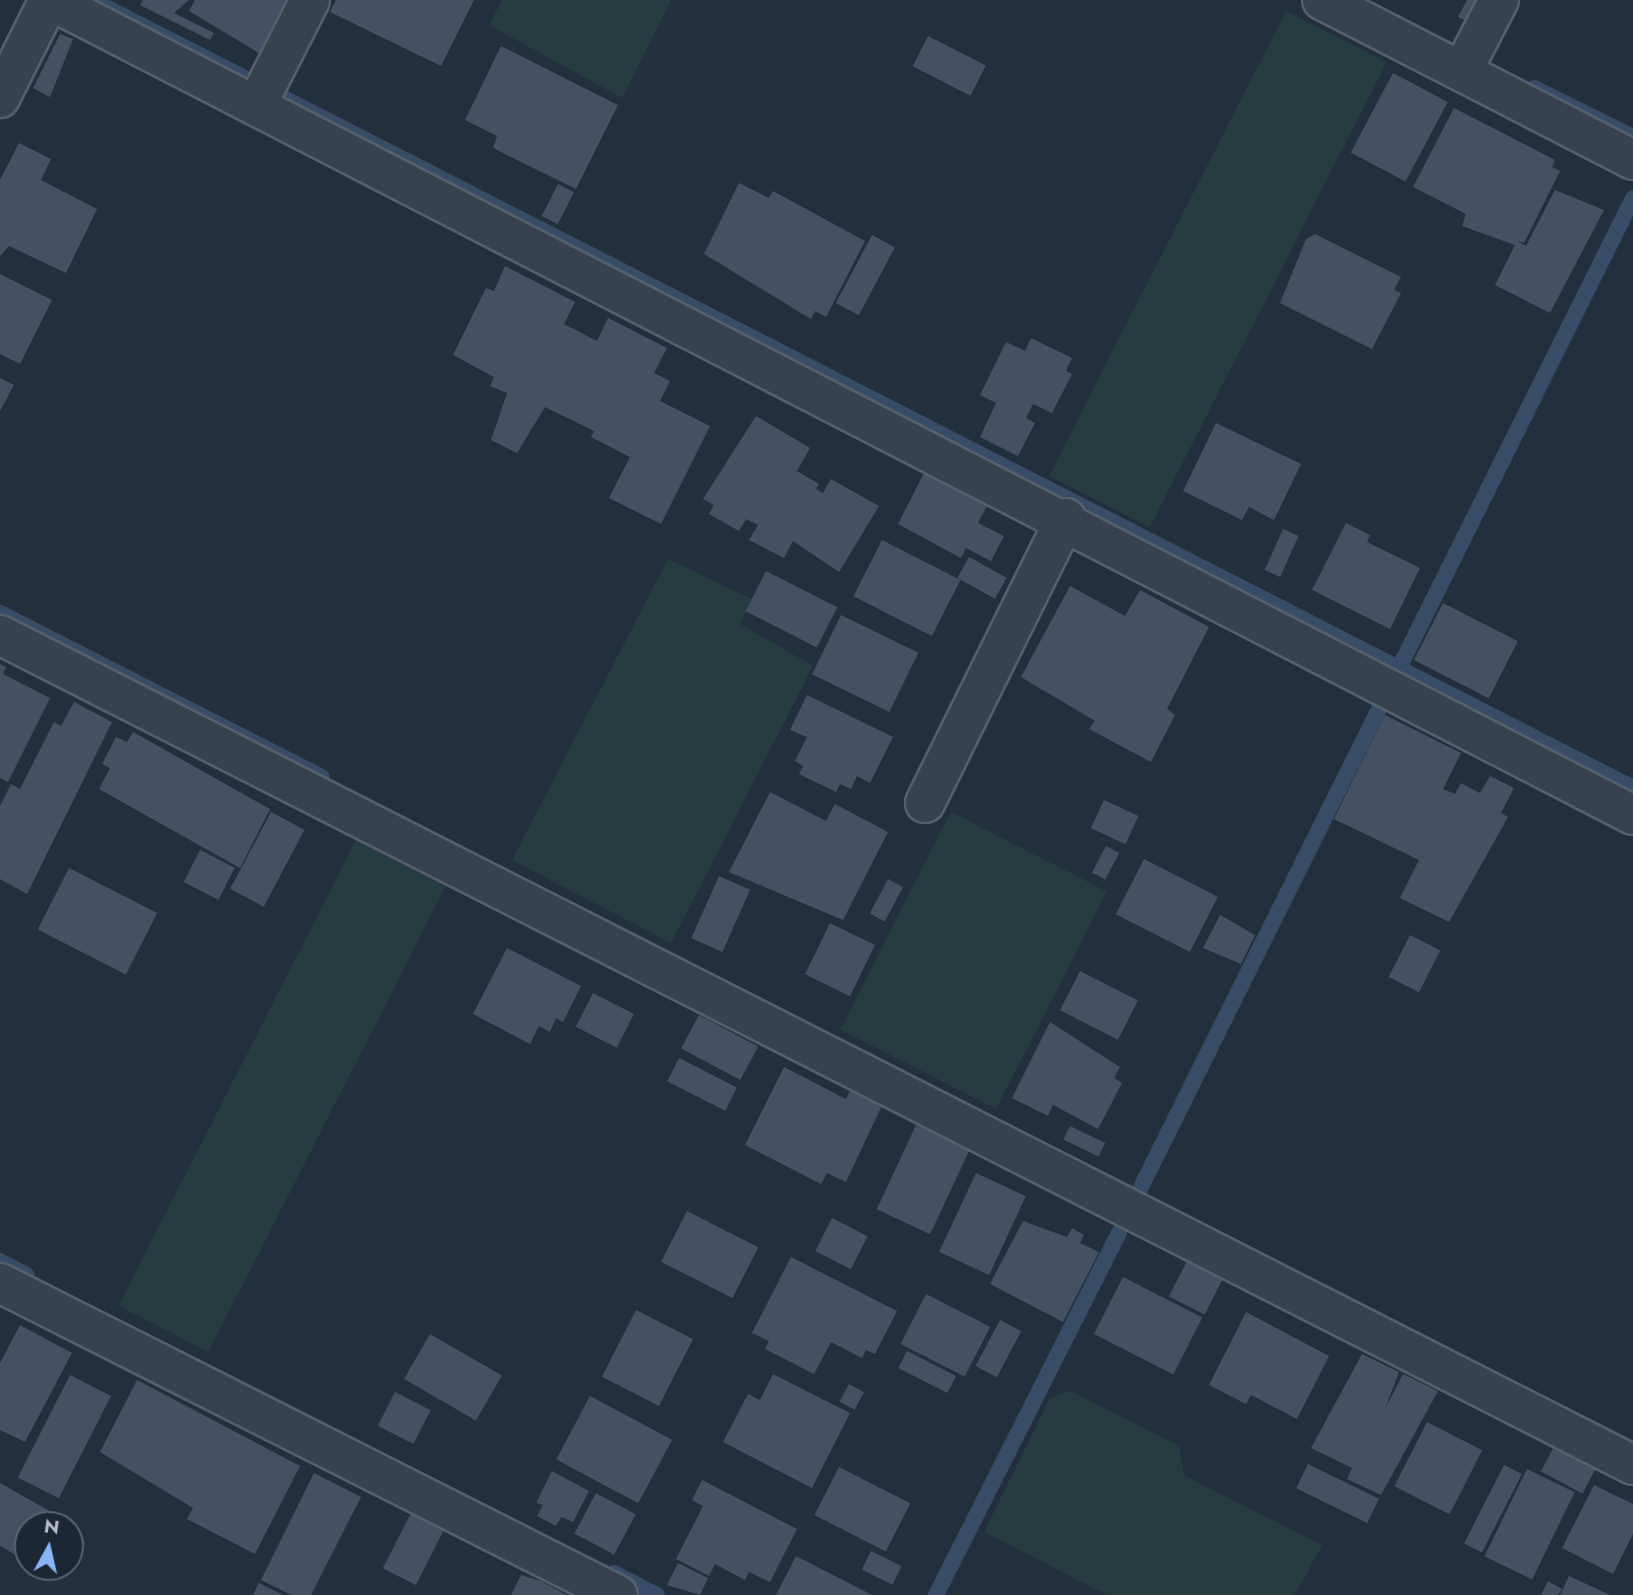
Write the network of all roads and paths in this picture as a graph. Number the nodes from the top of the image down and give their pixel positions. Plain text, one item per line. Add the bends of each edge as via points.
1 (49, 0) edge
2 (310, 0) edge
3 (1322, 0) edge
4 (1499, 0) edge
5 (1462, 71) junction
6 (262, 94) junction
7 (0, 98) edge
8 (1633, 160) edge
9 (1066, 518) junction
10 (0, 635) edge
11 (925, 803) dead end
12 (1633, 815) edge
13 (0, 1283) edge
14 (1633, 1465) edge
15 (618, 1595) edge

1 - 6 street
1 - 7 street
2 - 6 street
3 - 5 street
4 - 5 street
5 - 8 street
6 - 9 street
9 - 11 street
9 - 12 street
10 - 14 street
13 - 15 street

